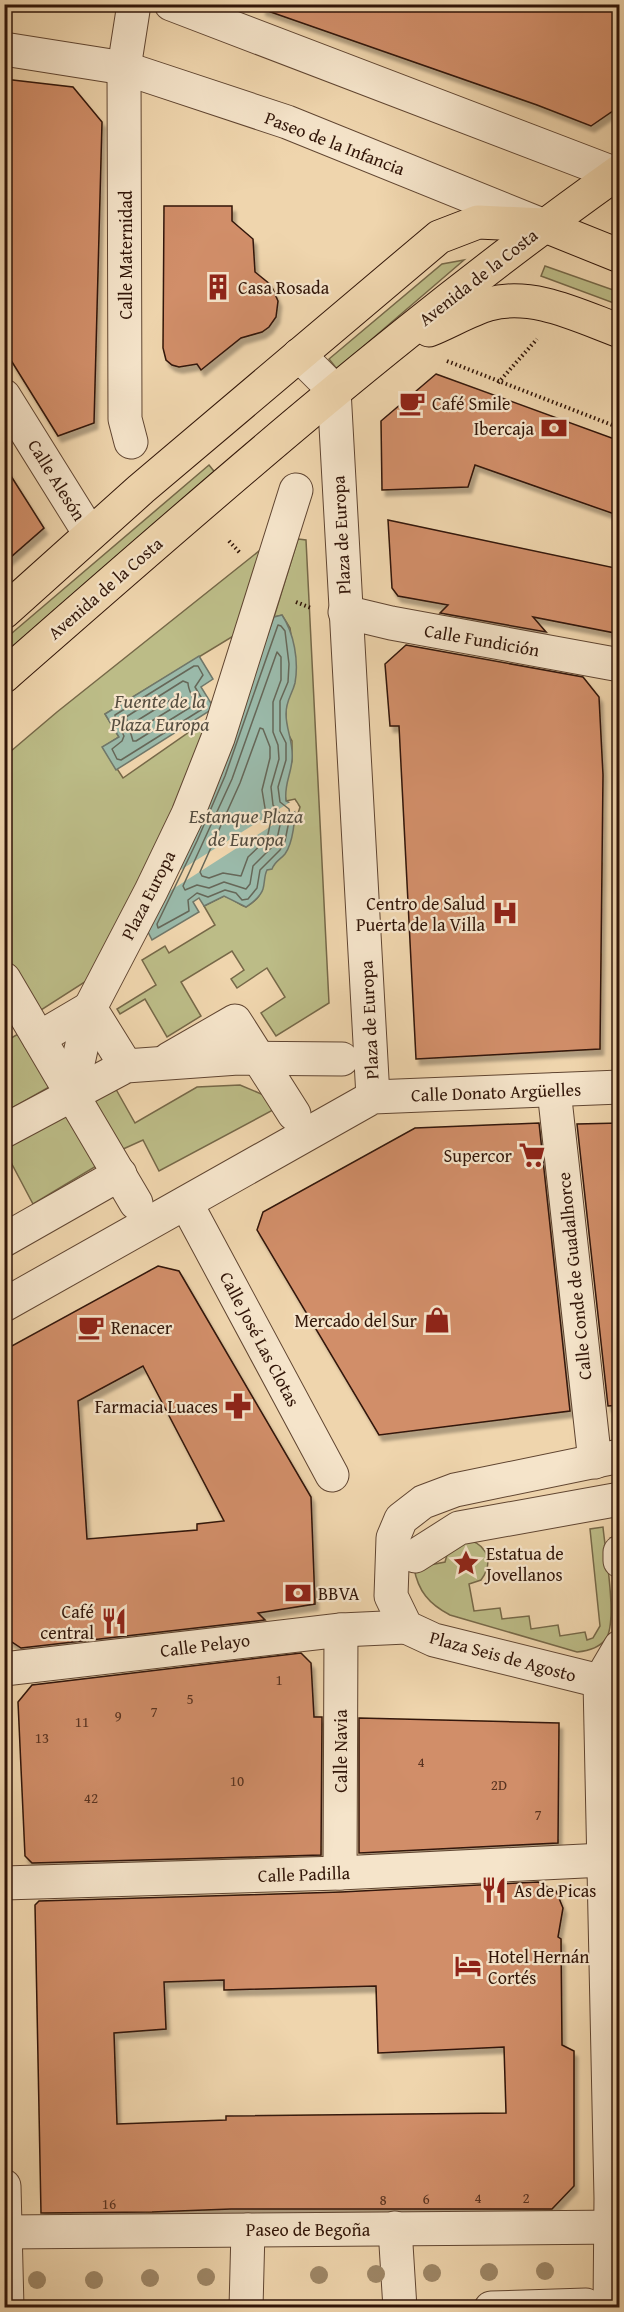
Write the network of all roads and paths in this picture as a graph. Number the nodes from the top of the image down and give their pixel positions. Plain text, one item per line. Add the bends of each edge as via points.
1 (134, 4) edge
2 (171, 4) edge
3 (4, 49) edge
4 (124, 68) junction
5 (618, 172) edge
6 (543, 225) junction
7 (620, 256) edge
8 (620, 331) edge
9 (540, 336) dead end
10 (394, 346) junction
11 (299, 355) junction
12 (437, 357) dead end
13 (498, 382) junction
14 (334, 390) junction
15 (4, 396) edge
16 (620, 428) edge
17 (128, 430) dead end
18 (296, 490) dead end
19 (90, 534) junction
20 (4, 612) edge
21 (345, 612) junction
22 (620, 665) edge
23 (4, 676) edge
24 (4, 979) edge
25 (90, 1008) junction
26 (13, 1013) edge
27 (39, 1038) junction
28 (81, 1052) junction
29 (259, 1059) junction
30 (342, 1059) dead end
31 (126, 1066) junction
32 (620, 1087) edge
33 (554, 1090) junction
34 (71, 1095) junction
35 (373, 1097) junction
36 (294, 1114) dead end
37 (4, 1131) edge
38 (120, 1174) junction
39 (136, 1203) dead end
40 (186, 1203) junction
41 (4, 1240) edge
42 (4, 1305) edge
43 (607, 1459) edge
44 (332, 1475) dead end
45 (620, 1499) edge
46 (620, 1552) edge
47 (415, 1556) dead end
48 (620, 1561) edge
49 (406, 1627) junction
50 (341, 1629) junction
51 (620, 1647) edge
52 (4, 1669) edge
53 (610, 1684) edge
54 (604, 1860) junction
55 (340, 1873) junction
56 (4, 1883) edge
57 (4, 2186) edge
58 (615, 2227) edge
59 (395, 2228) junction
60 (248, 2229) junction
61 (5, 2232) edge
62 (598, 2306) edge
63 (8, 2307) edge
64 (246, 2307) edge
65 (400, 2307) edge
66 (491, 2307) edge

1 - 4 street, Calle Maternidad
2 - 5 street
3 - 4 street, Paseo de la Infancia
4 - 6 street, Paseo de la Infancia via 287,122
4 - 17 street, Calle Maternidad
5 - 6 main road
6 - 7 main road
6 - 10 main road, Avenida de la Costa
6 - 11 main road, Avenida de la Costa via 478,222 439,237
8 - 10 main road via 524,300 489,304
9 - 13 path
10 - 14 main road, Avenida de la Costa
11 - 14 street
11 - 19 main road, Avenida de la Costa
12 - 13 path
13 - 16 path
14 - 21 street, Plaza de Europa
14 - 23 main road, Avenida de la Costa
15 - 19 street, Calle Alesón
18 - 25 street, Plaza Europa via 218,738 188,814
19 - 20 main road, Avenida de la Costa
21 - 22 street, Calle Fundición
21 - 35 street, Plaza de Europa
24 - 26 street
25 - 27 street
25 - 28 street, Plaza Europa
25 - 31 street
26 - 27 street
27 - 28 street
27 - 34 street
28 - 31 street
28 - 34 street, Plaza Europa
29 - 30 street
29 - 31 street
29 - 36 street
31 - 34 street
32 - 33 street, Calle Donato Argüelles
33 - 35 street, Calle Donato Argüelles
33 - 43 street, Calle Conde de Guadalhorce
34 - 37 street
34 - 38 street
35 - 40 street, Plaza de Europa
38 - 39 street
38 - 41 street
40 - 42 street, Plaza de Europa
40 - 44 street, Calle José Las Clotas
43 - 49 street, Plaza Seis de Agosto via 455,1490 423,1502 401,1520 393,1538 391,1596
45 - 47 street via 459,1528
46 - 48 street
49 - 50 street, Calle Pelayo
49 - 53 street, Plaza Seis de Agosto via 434,1640
50 - 52 street, Calle Pelayo
50 - 55 street, Calle Navia
51 - 53 street
53 - 54 street
54 - 55 street, Calle Padilla
54 - 58 street
55 - 56 street, Calle Padilla
57 - 61 street
58 - 59 street, Paseo de Begoña
58 - 62 street
59 - 60 street, Paseo de Begoña
59 - 65 street
60 - 61 street, Paseo de Begoña
60 - 64 street
61 - 63 street
62 - 66 street

